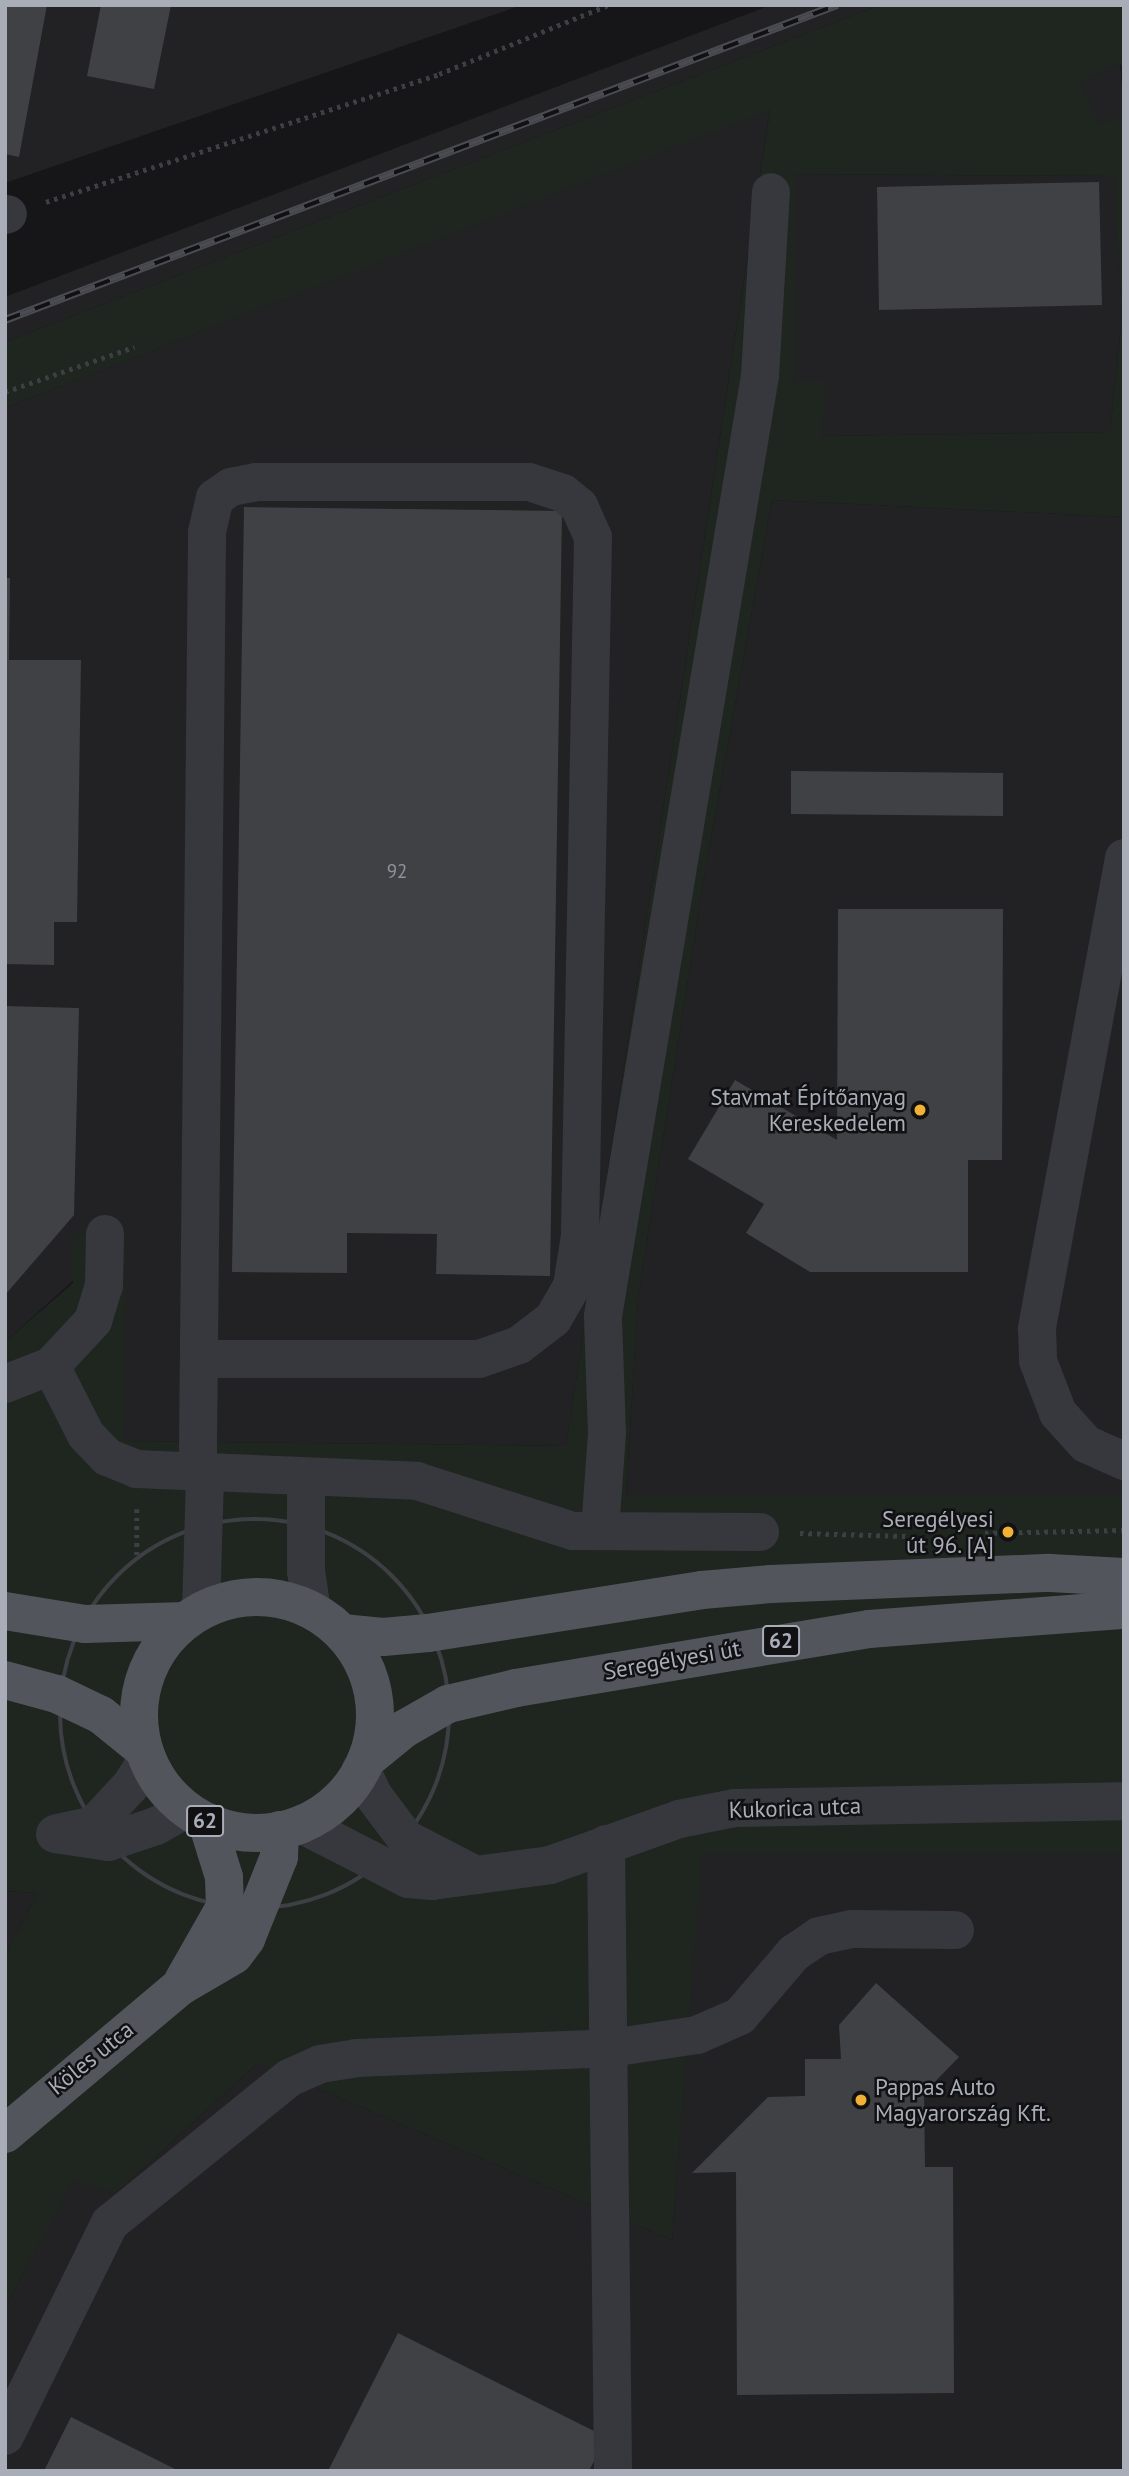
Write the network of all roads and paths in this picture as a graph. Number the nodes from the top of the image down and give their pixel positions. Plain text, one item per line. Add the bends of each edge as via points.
1 (608, 5) edge
2 (771, 192) dead end
3 (7, 215) edge
4 (134, 347) dead end
5 (5, 392) edge
6 (1124, 858) edge
7 (105, 1234) dead end
8 (199, 1359) junction
9 (51, 1366) junction
10 (5, 1384) edge
11 (1124, 1461) edge
12 (136, 1469) junction
13 (201, 1474) junction
14 (306, 1477) junction
15 (204, 1524) junction
16 (306, 1524) junction
17 (1124, 1530) edge
18 (600, 1531) junction
19 (760, 1532) joint
20 (975, 1535) dead end
21 (910, 1536) dead end
22 (137, 1559) junction
23 (1124, 1577) edge
24 (5, 1611) edge
25 (1124, 1611) edge
26 (193, 1616) junction
27 (327, 1622) junction
28 (85, 1624) junction
29 (428, 1633) junction
30 (5, 1680) edge
31 (57, 1694) junction
32 (448, 1704) junction
33 (145, 1754) junction
34 (363, 1764) junction
35 (1124, 1801) edge
36 (196, 1816) junction
37 (290, 1827) junction
38 (101, 1833) junction
39 (606, 1844) junction
40 (394, 1852) junction
41 (242, 1908) junction
42 (956, 1930) dead end
43 (611, 2048) junction
44 (5, 2134) edge
45 (5, 2436) edge
46 (613, 2471) edge

1 - 3 path via 439,74
2 - 18 street via 760,376 603,1316 607,1433
4 - 5 path
6 - 11 street via 1037,1329 1038,1361 1058,1413 1086,1444
7 - 9 street via 104,1286 93,1321 73,1348
8 - 8 street via 208,532 215,498 231,487 256,482 529,482 563,493 579,506 593,537 580,1236 572,1286 553,1319 519,1345 479,1359
8 - 13 street
9 - 10 street
9 - 12 street via 86,1435 107,1457
12 - 13 street
12 - 22 path
13 - 14 street
13 - 15 street
14 - 16 street
14 - 18 street via 417,1481 531,1521
15 - 16 path via 256,1518
15 - 22 path
15 - 26 street
16 - 27 street
16 - 29 path via 350,1541 388,1568 419,1604
17 - 20 path
18 - 19 street
19 - 21 path
22 - 28 path via 107,1586
23 - 29 main road via 1050,1573 702,1590
24 - 28 main road
25 - 32 main road, Seregélyesi út / 62 via 869,1629 678,1658
26 - 27 main road via 257,1597
26 - 28 main road
26 - 33 main road, 62 via 148,1669 139,1709
27 - 29 main road via 383,1637
27 - 34 main road, Seregélyesi út / 62 via 370,1684 374,1722
28 - 31 path
29 - 32 path
30 - 31 main road, 62
31 - 33 main road, 62 via 101,1715
31 - 38 path via 55,1715 68,1771
32 - 34 main road, Seregélyesi út / 62 via 404,1729
32 - 40 path via 450,1745 434,1795
33 - 36 main road, 62 via 163,1787
33 - 38 street
34 - 37 main road, Seregélyesi út / 62 via 336,1802
34 - 40 street, Kukorica utca
35 - 39 street, Kukorica utca via 734,1808 679,1819
36 - 37 main road, 62 via 236,1831
36 - 38 street
36 - 41 main road
37 - 40 street, Kukorica utca
37 - 41 main road, Köles utca via 279,1857
38 - 41 path via 161,1885
39 - 40 street, Kukorica utca via 550,1865 476,1875
39 - 43 street
40 - 41 path via 326,1896
41 - 44 main road, Köles utca via 180,1986
42 - 43 street via 852,1929 819,1936 794,1953 740,2016 719,2028
43 - 45 street via 356,2058 320,2064 289,2078 110,2223
43 - 46 street

